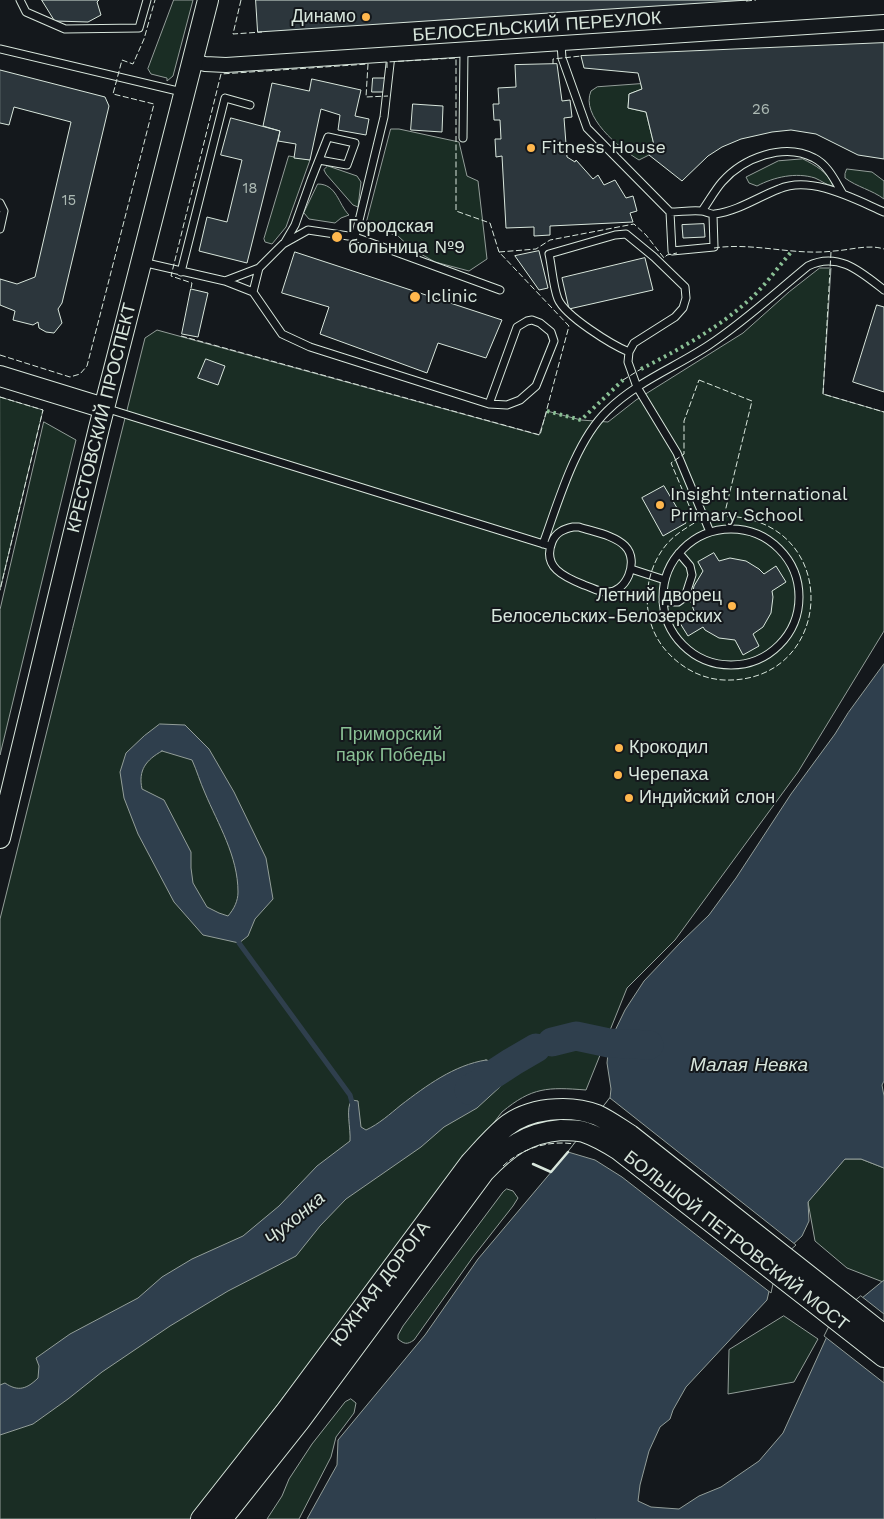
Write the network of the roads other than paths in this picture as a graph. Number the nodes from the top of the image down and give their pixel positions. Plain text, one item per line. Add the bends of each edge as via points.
1 (20, 0) edge
2 (147, 0) edge
3 (208, 0) edge
4 (884, 22) edge
5 (561, 44) junction
6 (0, 49) edge
7 (464, 50) junction
8 (391, 55) junction
9 (192, 61) junction
10 (184, 93) junction
11 (250, 105) dead end
12 (463, 138) dead end
13 (319, 160) junction
14 (843, 194) junction
15 (0, 203) edge
16 (702, 211) junction
17 (670, 212) junction
18 (884, 212) edge
19 (713, 215) junction
20 (296, 225) junction
21 (0, 229) edge
22 (308, 230) junction
23 (355, 236) junction
24 (283, 244) junction
25 (141, 262) junction
26 (258, 268) junction
27 (181, 272) junction
28 (225, 281) junction
29 (500, 290) dead end
30 (884, 290) edge
31 (252, 292) junction
32 (629, 352) junction
33 (0, 376) edge
34 (637, 387) junction
35 (489, 404) junction
36 (104, 408) junction
37 (710, 532) junction
38 (542, 544) junction
39 (550, 546) junction
40 (679, 553) junction
41 (631, 569) junction
42 (665, 580) junction
43 (663, 602) junction
44 (0, 838) edge
45 (596, 1115) joint
46 (583, 1132) joint
47 (884, 1335) edge
48 (884, 1357) edge
49 (201, 1519) edge
50 (222, 1519) edge

1 - 2 lane via 26,12 64,29 139,28
3 - 9 street, КРЕСТОВСКИЙ ПРОСПЕКТ
4 - 5 street, БЕЛОСЕЛЬСКИЙ ПЕРЕУЛОК
5 - 7 street, БЕЛОСЕЛЬСКИЙ ПЕРЕУЛОК
5 - 17 lane via 562,58 587,128
6 - 10 lane
7 - 8 street, БЕЛОСЕЛЬСКИЙ ПЕРЕУЛОК
7 - 12 lane
8 - 9 street, БЕЛОСЕЛЬСКИЙ ПЕРЕУЛОК via 226,66
8 - 23 lane via 384,117
9 - 10 street, КРЕСТОВСКИЙ ПРОСПЕКТ
10 - 25 street, КРЕСТОВСКИЙ ПРОСПЕКТ
11 - 27 lane via 225,98
13 - 13 lane via 328,137 354,143 347,165
13 - 20 lane
14 - 16 lane via 831,173 815,158 794,151 766,154 741,165 722,181
14 - 18 lane
14 - 19 lane via 797,184
15 - 21 lane via 4,211
16 - 17 lane
16 - 19 lane
17 - 19 lane via 672,251 714,246
20 - 22 lane
20 - 24 lane
22 - 23 lane
22 - 24 lane
23 - 29 lane
24 - 26 lane
25 - 27 lane
25 - 36 street, КРЕСТОВСКИЙ ПРОСПЕКТ
26 - 28 lane
26 - 31 lane
27 - 28 lane
28 - 31 lane
30 - 34 lane via 848,264 816,262 721,337
31 - 35 lane via 282,334 310,347
32 - 32 lane via 571,316 562,306 557,299 549,254 626,234 685,287 683,308 675,317 634,343
32 - 34 lane via 628,362
33 - 36 street
34 - 37 lane via 677,453
34 - 38 lane via 607,411 588,436 576,456
35 - 35 lane via 507,405 520,400 536,386 554,341 546,327 532,320 517,327
36 - 38 lane
36 - 44 street, КРЕСТОВСКИЙ ПРОСПЕКТ
37 - 40 lane via 690,542
37 - 43 lane via 733,528 755,532 775,544 790,562 798,583 799,606 792,628 779,646 761,659 740,665 718,664 697,656 680,642 668,624
38 - 39 lane
39 - 41 lane via 559,532 579,527 615,539 626,547 632,561
39 - 41 lane via 550,560 559,572 602,592 616,590
40 - 42 lane
40 - 43 lane via 690,566 690,583 685,597 678,602
41 - 42 lane
42 - 43 lane
45 - 47 street, БОЛЬШОЙ ПЕТРОВСКИЙ МОСТ via 645,1146
45 - 49 street, ЮЖНАЯ ДОРОГА via 572,1110 526,1115 506,1126 488,1142
46 - 48 street, БОЛЬШОЙ ПЕТРОВСКИЙ МОСТ via 603,1140 634,1160
46 - 50 street, ЮЖНАЯ ДОРОГА via 567,1130 535,1134 518,1142 495,1160 299,1422

